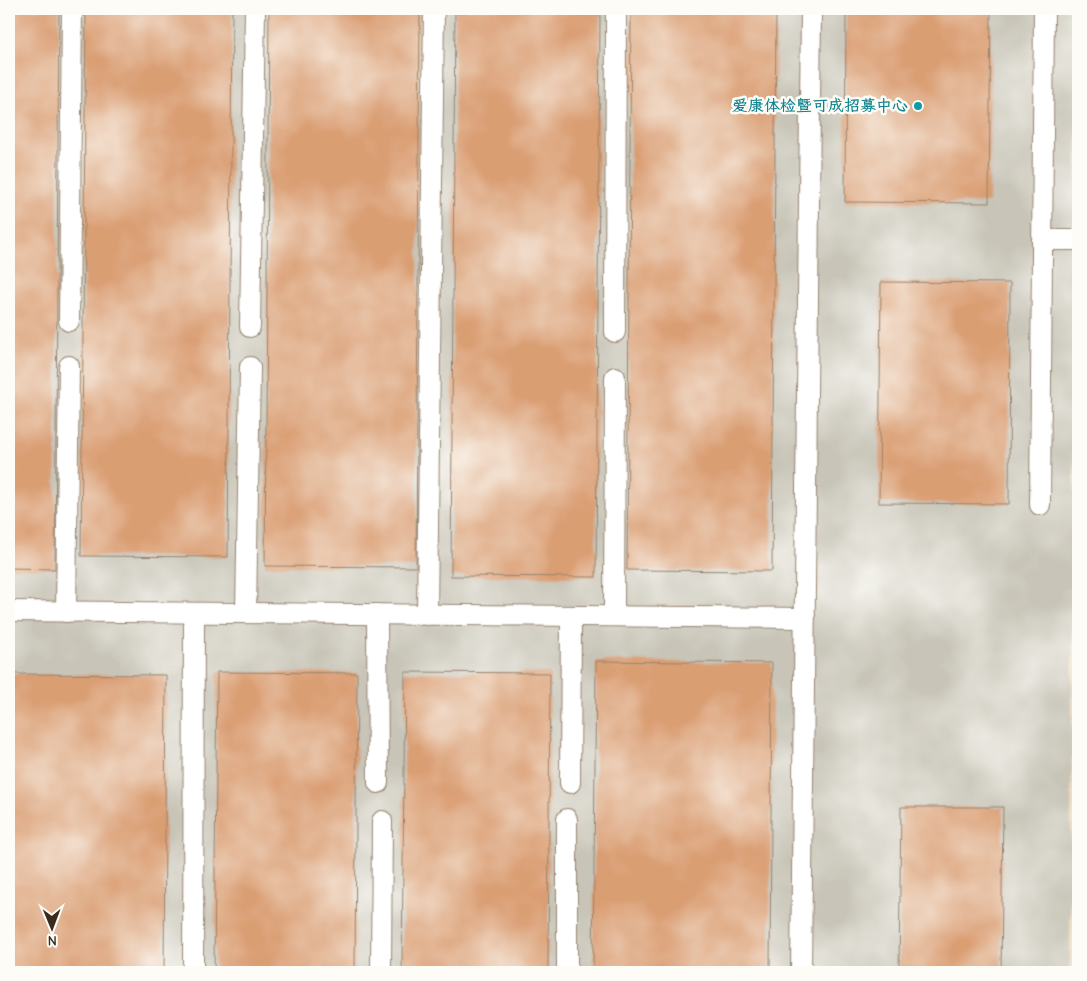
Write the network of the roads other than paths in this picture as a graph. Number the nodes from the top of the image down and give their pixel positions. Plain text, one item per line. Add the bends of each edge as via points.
1 (72, 9) edge
2 (254, 9) edge
3 (434, 9) edge
4 (616, 9) edge
5 (811, 9) edge
6 (1044, 9) edge
7 (1042, 240) junction
8 (1078, 240) edge
9 (69, 321) dead end
10 (250, 327) dead end
11 (615, 332) dead end
12 (69, 366) dead end
13 (250, 367) dead end
14 (615, 377) dead end
15 (1040, 504) dead end
16 (9, 611) edge
17 (66, 612) junction
18 (194, 613) junction
19 (246, 613) junction
20 (377, 614) junction
21 (427, 615) junction
22 (571, 616) junction
23 (614, 616) junction
24 (805, 618) junction
25 (378, 783) dead end
26 (570, 783) dead end
27 (567, 819) dead end
28 (382, 821) dead end
29 (193, 972) edge
30 (380, 972) edge
31 (567, 972) edge
32 (801, 972) edge

1 - 9 lane
2 - 10 lane
3 - 21 lane
4 - 11 lane
5 - 24 lane
6 - 7 lane
7 - 8 lane
7 - 15 lane
12 - 17 lane
13 - 19 lane
14 - 23 lane
16 - 17 lane
17 - 18 lane
18 - 19 lane
18 - 29 lane
19 - 20 lane
20 - 21 lane
20 - 25 lane
21 - 22 lane
22 - 23 lane
22 - 26 lane
23 - 24 lane
24 - 32 lane
27 - 31 lane
28 - 30 lane

